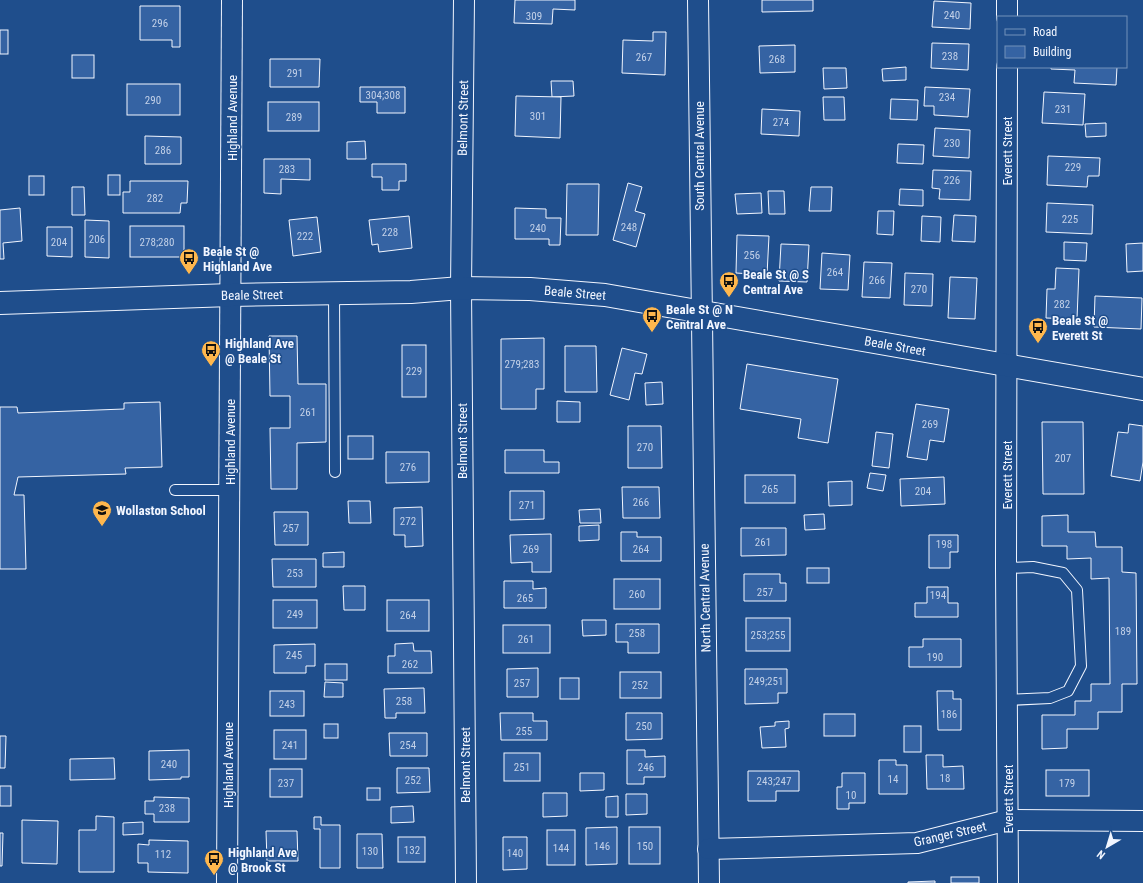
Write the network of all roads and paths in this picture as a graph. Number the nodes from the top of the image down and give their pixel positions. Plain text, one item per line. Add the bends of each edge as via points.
1 (232, 0) edge
2 (464, 0) edge
3 (698, 0) edge
4 (1007, 0) edge
5 (1007, 16) edge
6 (1007, 68) edge
7 (461, 288) junction
8 (334, 293) junction
9 (231, 295) junction
10 (0, 303) edge
11 (701, 312) junction
12 (1008, 366) junction
13 (1143, 389) edge
14 (336, 472) dead end
15 (175, 490) dead end
16 (230, 490) junction
17 (1006, 568) junction
18 (1008, 700) junction
19 (1008, 820) junction
20 (1143, 821) edge
21 (708, 849) junction
22 (228, 883) edge
23 (466, 883) edge
24 (709, 883) edge
25 (1008, 883) edge

1 - 9 street, Highland Avenue
2 - 7 street, Belmont Street
3 - 11 street, South Central Avenue
4 - 5 street
6 - 12 street, Everett Street
7 - 8 main road, Beale Street via 411,292
7 - 11 main road, Beale Street via 530,289 605,295
7 - 23 street, Belmont Street
8 - 9 main road, Beale Street
8 - 14 lane
9 - 10 main road, Beale Street
9 - 16 street, Highland Avenue
11 - 12 main road, Beale Street
11 - 21 street, North Central Avenue
12 - 13 main road, Beale Street
12 - 17 street, Everett Street
15 - 16 lane
16 - 22 street, Highland Avenue
17 - 18 street, Everett Street
17 - 18 lane via 1033,567 1062,573 1077,590 1081,666 1068,691 1050,698
18 - 19 street, Everett Street
19 - 20 street, Granger Street
19 - 21 street, Granger Street via 917,843
19 - 25 street, Everett Street
21 - 24 street, North Central Avenue

